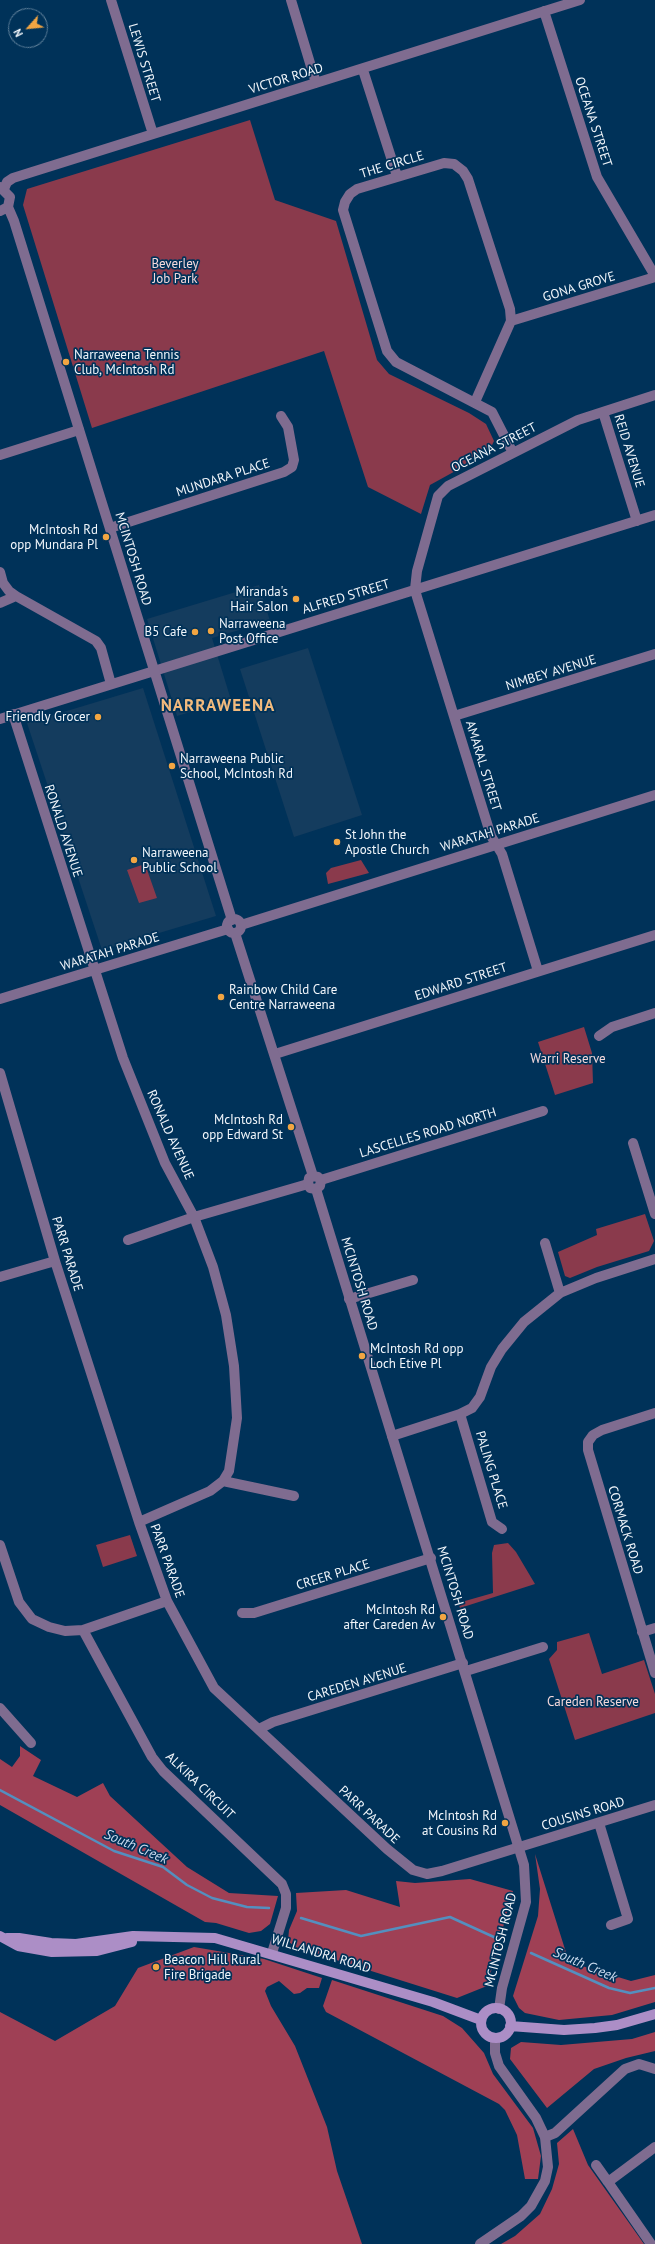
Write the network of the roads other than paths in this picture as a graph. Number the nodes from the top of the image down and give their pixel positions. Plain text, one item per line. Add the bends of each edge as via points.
1 (111, 0) edge
2 (291, 0) edge
3 (580, 0) edge
4 (568, 2) edge
5 (544, 11) junction
6 (363, 70) junction
7 (316, 83) junction
8 (153, 134) junction
9 (397, 176) junction
10 (2, 188) edge
11 (4, 209) edge
12 (655, 277) edge
13 (511, 321) junction
14 (655, 395) edge
15 (476, 402) junction
16 (603, 412) junction
17 (281, 416) dead end
18 (79, 430) junction
19 (513, 453) junction
20 (0, 455) edge
21 (655, 515) edge
22 (637, 521) junction
23 (110, 528) junction
24 (0, 572) edge
25 (415, 589) junction
26 (16, 596) junction
27 (0, 603) edge
28 (655, 654) edge
29 (155, 670) junction
30 (111, 684) junction
31 (13, 714) junction
32 (454, 716) junction
33 (0, 719) edge
34 (655, 795) edge
35 (496, 844) junction
36 (237, 922) junction
37 (231, 931) junction
38 (655, 935) edge
39 (94, 970) junction
40 (538, 971) junction
41 (0, 999) edge
42 (655, 1013) edge
43 (599, 1036) dead end
44 (275, 1054) junction
45 (0, 1073) edge
46 (543, 1111) dead end
47 (633, 1143) dead end
48 (314, 1182) junction
49 (655, 1214) edge
50 (194, 1217) junction
51 (128, 1240) dead end
52 (545, 1243) dead end
53 (655, 1259) edge
54 (55, 1261) junction
55 (0, 1277) edge
56 (413, 1280) dead end
57 (560, 1293) junction
58 (349, 1299) junction
59 (655, 1413) edge
60 (460, 1414) junction
61 (392, 1436) junction
62 (223, 1481) junction
63 (294, 1496) dead end
64 (139, 1522) junction
65 (502, 1529) dead end
66 (0, 1545) edge
67 (431, 1558) junction
68 (167, 1602) junction
69 (242, 1613) dead end
70 (655, 1628) edge
71 (83, 1630) junction
72 (642, 1632) junction
73 (543, 1647) dead end
74 (464, 1667) junction
75 (655, 1673) edge
76 (0, 1708) edge
77 (260, 1729) junction
78 (31, 1743) dead end
79 (655, 1805) edge
80 (599, 1823) junction
81 (520, 1848) junction
82 (611, 1924) dead end
83 (4, 1937) edge
84 (272, 1953) junction
85 (499, 2009) junction
86 (655, 2014) edge
87 (481, 2020) junction
88 (510, 2026) junction
89 (495, 2038) junction
90 (655, 2069) edge
91 (545, 2138) junction
92 (655, 2147) edge
93 (596, 2165) dead end
94 (608, 2182) junction
95 (480, 2244) edge
96 (651, 2244) edge

1 - 8 street, LEWIS STREET
2 - 7 street
3 - 4 street, VICTOR ROAD
4 - 5 street, VICTOR ROAD
5 - 6 street, VICTOR ROAD
5 - 12 street, OCEANA STREET via 597,177
6 - 7 street, VICTOR ROAD
6 - 9 street
7 - 8 street, VICTOR ROAD
8 - 10 street, VICTOR ROAD via 12,178
9 - 13 street, THE CIRCLE via 444,163 454,164 463,171 468,179 510,309
9 - 15 street, THE CIRCLE via 357,189 350,194 343,210 387,351 396,362
10 - 11 street, MCINTOSH ROAD via 10,197
11 - 18 street, MCINTOSH ROAD via 14,221
12 - 13 street, GONA GROVE
13 - 15 street
14 - 16 street, OCEANA STREET
15 - 19 street, THE CIRCLE via 492,412
16 - 19 street, OCEANA STREET via 578,420
16 - 22 street, REID AVENUE
17 - 23 street, MUNDARA PLACE via 288,427 294,460 292,467 284,472
18 - 20 street
18 - 23 street, MCINTOSH ROAD
19 - 25 street, OCEANA STREET via 448,486 440,493 416,571
21 - 22 street, ALFRED STREET
22 - 25 street, ALFRED STREET
23 - 29 street, MCINTOSH ROAD
24 - 26 street via 3,583
25 - 29 street, ALFRED STREET
25 - 32 street, AMARAL STREET
26 - 27 street
26 - 30 street via 96,641 101,648
28 - 32 street, NIMBEY AVENUE
29 - 30 street, ALFRED STREET
29 - 36 street, MCINTOSH ROAD
30 - 31 street, ALFRED STREET
31 - 33 street, ALFRED STREET
31 - 39 street, RONALD AVENUE
32 - 35 street, AMARAL STREET via 491,836
34 - 35 street, WARATAH PARADE
35 - 36 street, WARATAH PARADE
35 - 40 street, AMARAL STREET via 502,854
36 - 37 street via 228,924
37 - 39 street, WARATAH PARADE
37 - 44 street, MCINTOSH ROAD
38 - 40 street, EDWARD STREET
39 - 41 street, WARATAH PARADE
39 - 50 street, RONALD AVENUE via 123,1058 146,1115
40 - 44 street, EDWARD STREET
42 - 43 street via 612,1027
44 - 48 street, MCINTOSH ROAD
45 - 54 street, PARR PARADE
46 - 48 street, LASCELLES ROAD NORTH
47 - 49 street
48 - 50 street, LASCELLES ROAD NORTH
48 - 58 street, MCINTOSH ROAD
50 - 51 street, LASCELLES ROAD NORTH
50 - 62 street, RONALD AVENUE via 213,1267 234,1366 237,1418 229,1471
52 - 57 street
53 - 57 street
54 - 55 street
54 - 64 street, PARR PARADE
56 - 58 street
57 - 60 street via 517,1330 496,1358 477,1402
58 - 61 street, MCINTOSH ROAD
59 - 72 street, CORMACK ROAD via 602,1430 588,1442 588,1450
60 - 61 street
60 - 65 street, PALING PLACE via 492,1522
61 - 67 street, MCINTOSH ROAD
62 - 63 street
62 - 64 street via 210,1491
64 - 68 street, PARR PARADE
66 - 71 street via 20,1602 32,1618 60,1630
67 - 69 street, CREER PLACE via 254,1613
67 - 74 street, MCINTOSH ROAD
68 - 71 street
68 - 77 street, PARR PARADE via 214,1688
70 - 72 street
71 - 84 street, ALKIRA CIRCUIT via 152,1757 163,1771 282,1884 286,1894 286,1908
72 - 75 street, CORMACK ROAD
73 - 74 street, CAREDEN AVENUE
74 - 77 street, CAREDEN AVENUE via 273,1722
74 - 81 street, MCINTOSH ROAD
76 - 78 street
77 - 81 street, PARR PARADE via 387,1849 413,1870 427,1874
79 - 80 street, COUSINS ROAD
80 - 81 street, COUSINS ROAD
80 - 82 street via 628,1919
81 - 85 street, MCINTOSH ROAD via 526,1878 526,1902 502,1988
83 - 84 main road, WILLANDRA ROAD via 22,1947 74,1952 104,1949 149,1937 215,1938
84 - 87 main road, WILLANDRA ROAD via 433,2002
85 - 87 main road via 489,2010
85 - 88 main road via 508,2015
86 - 88 main road via 617,2025 595,2028 564,2030
87 - 89 main road via 484,2032
88 - 89 main road via 505,2035
89 - 91 street via 494,2053 499,2066 536,2118
90 - 91 street via 639,2064 625,2069 555,2133
91 - 95 street via 548,2167 539,2194 521,2216
92 - 94 street
93 - 94 street
94 - 96 street

